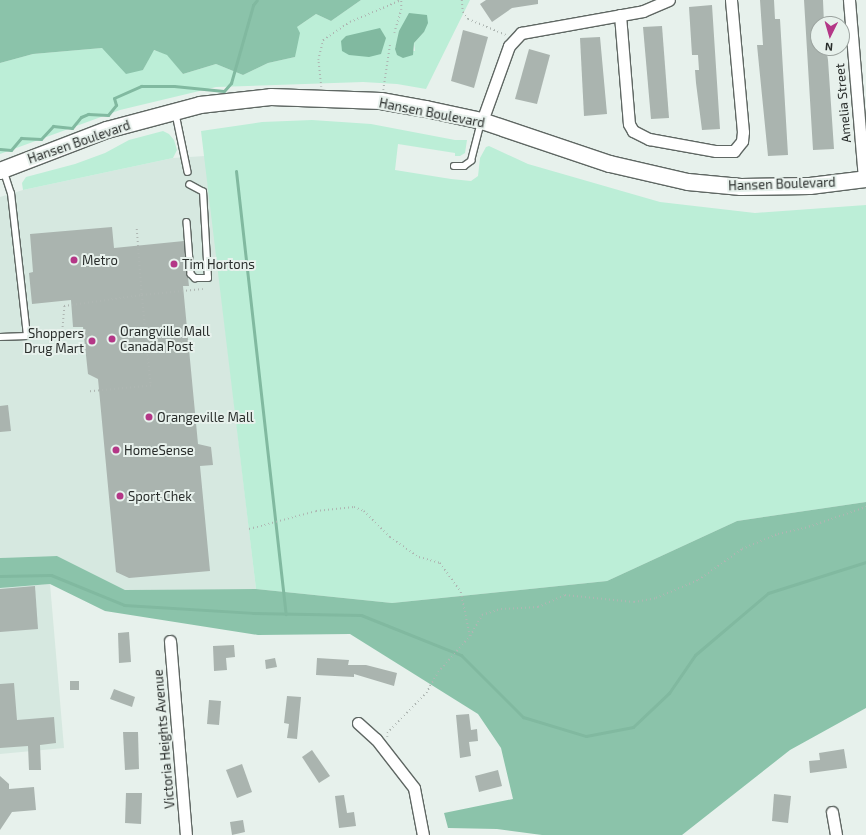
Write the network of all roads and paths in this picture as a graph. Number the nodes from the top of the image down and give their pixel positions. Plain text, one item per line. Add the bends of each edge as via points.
1 (401, 0) edge
2 (462, 0) edge
3 (670, 0) edge
4 (731, 0) edge
5 (849, 0) edge
6 (620, 15) junction
7 (394, 32) dead end
8 (513, 39) junction
9 (390, 43) dead end
10 (319, 99) junction
11 (381, 101) junction
12 (176, 112) junction
13 (482, 121) junction
14 (454, 166) dead end
15 (2, 170) edge
16 (188, 172) dead end
17 (865, 180) edge
18 (190, 185) dead end
19 (187, 222) dead end
20 (137, 229) dead end
21 (203, 289) dead end
22 (142, 295) junction
23 (62, 331) dead end
24 (0, 337) edge
25 (88, 392) dead end
26 (866, 507) edge
27 (249, 529) dead end
28 (470, 636) junction
29 (170, 641) dead end
30 (358, 723) dead end
31 (387, 733) dead end
32 (832, 812) dead end
33 (186, 835) edge
34 (423, 835) edge
35 (836, 835) edge

1 - 7 path via 402,10
1 - 10 path via 350,22 323,40 318,60 321,85
2 - 8 path via 463,12 468,19
3 - 6 street via 643,11
4 - 6 street via 743,132 742,141 734,151 716,151 649,139 633,131 629,124
5 - 17 street, Amelia Street
6 - 8 street via 520,32
8 - 13 street
9 - 11 path
10 - 11 street, Hansen Boulevard
10 - 12 street, Hansen Boulevard via 272,97 200,105
11 - 13 street, Hansen Boulevard
12 - 15 street, Hansen Boulevard via 107,130
12 - 16 lane
13 - 14 lane via 471,161 464,166
13 - 17 street, Hansen Boulevard via 610,164 688,182 741,188 810,186
15 - 24 lane via 12,194 27,336
18 - 19 lane via 203,192 208,278 195,278 191,274
20 - 22 path
21 - 22 path
22 - 23 path via 64,306
22 - 25 path via 151,386
26 - 28 path via 805,528 778,534 742,549 698,580 656,598 634,602 565,595 538,607 501,609 482,614
27 - 28 path via 316,511 354,507 364,511 390,537 419,557 440,563 460,592
28 - 31 path via 438,672 426,693
29 - 33 street, Victoria Heights Avenue
30 - 34 street via 376,739 414,788
32 - 35 street

